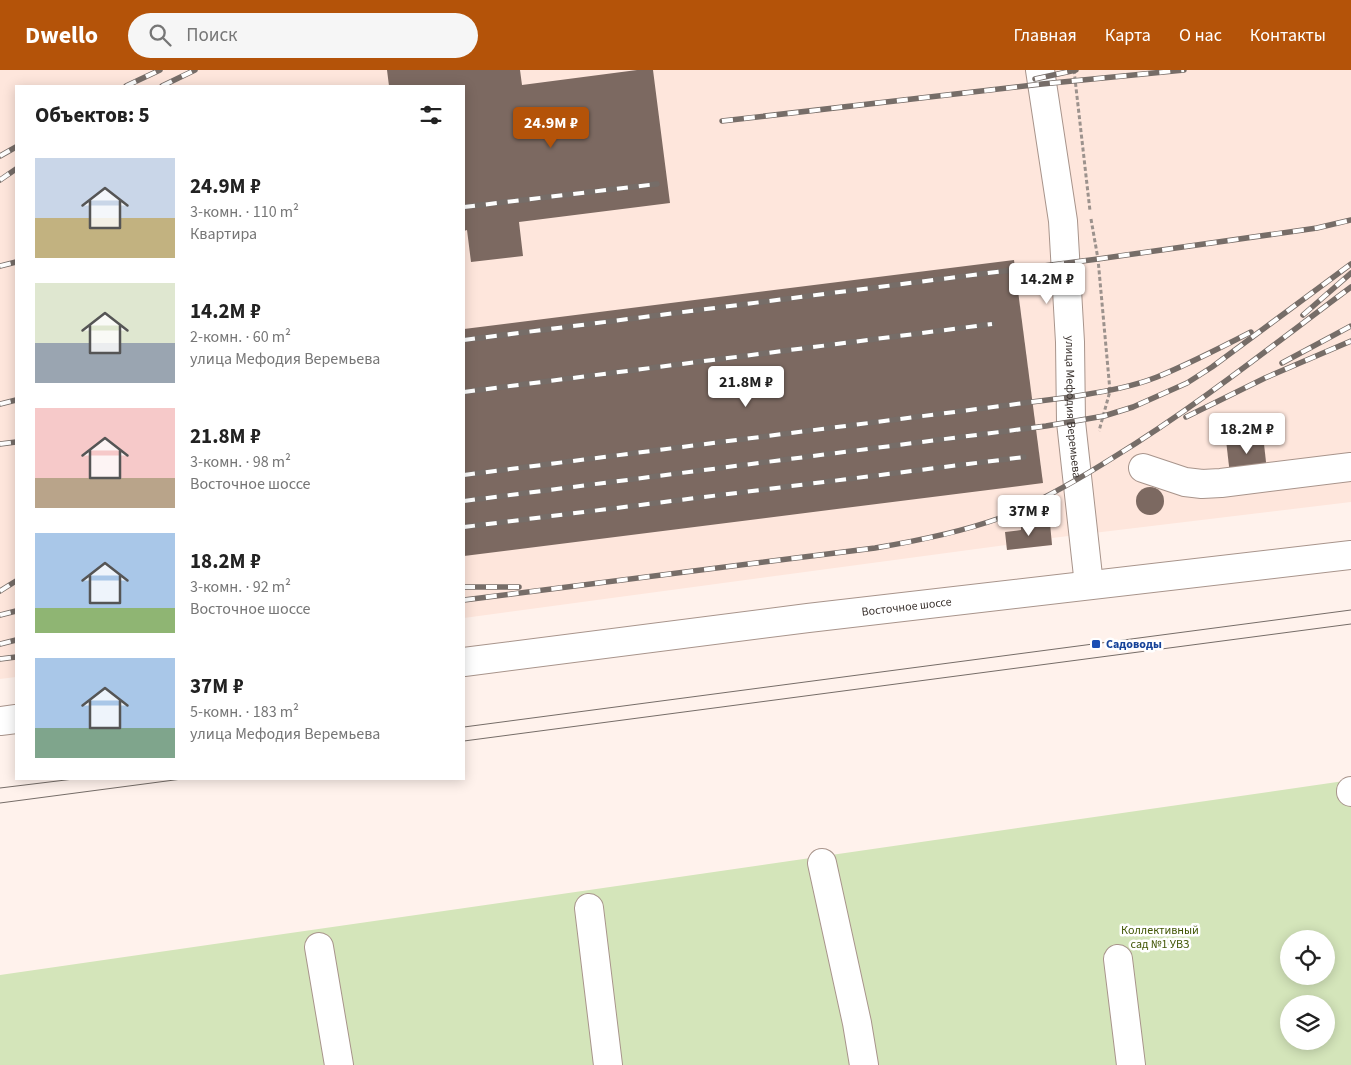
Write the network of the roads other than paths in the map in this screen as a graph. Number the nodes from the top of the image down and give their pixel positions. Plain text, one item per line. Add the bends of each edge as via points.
1 (1040, 70) edge
2 (1351, 467) edge
3 (1143, 468) dead end
4 (1351, 555) edge
5 (1089, 585) junction
6 (465, 662) edge
7 (15, 718) edge
8 (0, 721) edge
9 (822, 863) dead end
10 (589, 908) dead end
11 (319, 947) dead end
12 (1118, 959) dead end
13 (339, 1065) edge
14 (608, 1065) edge
15 (864, 1065) edge
16 (1131, 1065) edge

1 - 5 main road, улица Мефодия Веремьева via 1063,221 1071,422
2 - 3 main road via 1202,484 1185,482
4 - 5 main road, Восточное шоссе
5 - 6 main road, Восточное шоссе
7 - 8 main road
9 - 15 main road
10 - 14 main road
11 - 13 main road
12 - 16 main road

